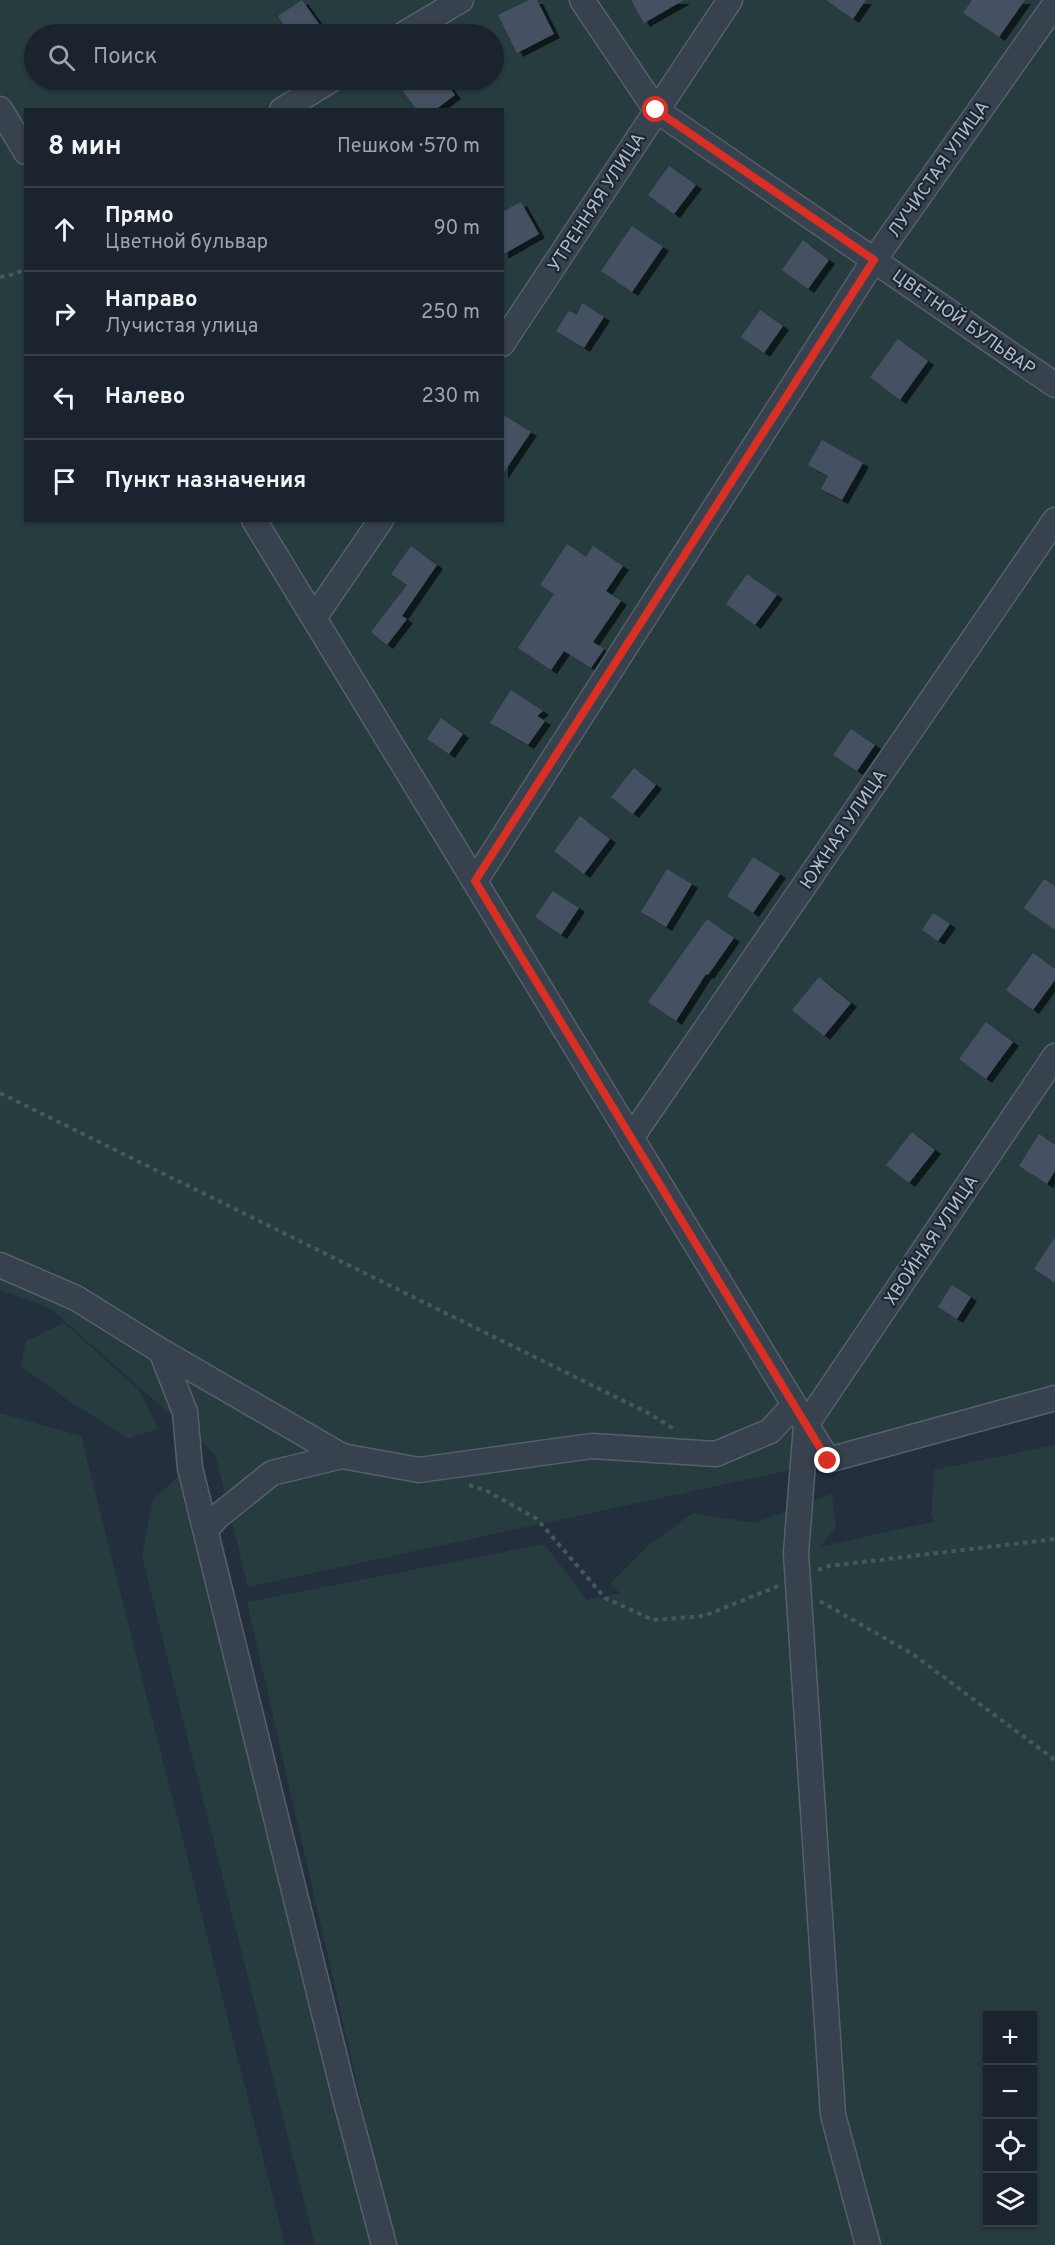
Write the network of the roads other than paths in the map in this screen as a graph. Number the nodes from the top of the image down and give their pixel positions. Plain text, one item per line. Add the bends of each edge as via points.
1 (460, 0) edge
2 (582, 0) edge
3 (730, 0) edge
4 (1055, 4) edge
5 (420, 24) edge
6 (315, 90) edge
7 (285, 108) edge
8 (0, 109) edge
9 (656, 110) junction
10 (24, 149) edge
11 (874, 260) junction
12 (528, 308) junction
13 (504, 321) edge
14 (504, 341) edge
15 (1055, 385) edge
16 (1055, 520) edge
17 (255, 522) edge
18 (380, 522) edge
19 (314, 618) junction
20 (475, 881) junction
21 (1055, 1056) edge
22 (631, 1138) junction
23 (0, 1266) edge
24 (160, 1351) junction
25 (1055, 1398) edge
26 (794, 1405) junction
27 (806, 1425) junction
28 (342, 1456) junction
29 (206, 1530) junction
30 (384, 2245) edge
31 (868, 2245) edge

1 - 5 street
2 - 9 street, ЦВЕТНОЙ БУЛЬВАР
3 - 9 street, УТРЕННЯЯ УЛИЦА
4 - 11 street, ЛУЧИСТАЯ УЛИЦА
6 - 7 street
8 - 10 street
9 - 11 street, ЦВЕТНОЙ БУЛЬВАР
9 - 12 street, УТРЕННЯЯ УЛИЦА
11 - 15 street, ЦВЕТНОЙ БУЛЬВАР
11 - 20 street, ЛУЧИСТАЯ УЛИЦА
12 - 13 street
12 - 14 street, УТРЕННЯЯ УЛИЦА
16 - 22 street, ЮЖНАЯ УЛИЦА
17 - 19 street
18 - 19 street
19 - 20 street
20 - 22 street
21 - 27 street, ХВОЙНАЯ УЛИЦА
22 - 26 street
23 - 24 street via 76,1298
24 - 28 street
24 - 29 street via 185,1412 190,1468
25 - 27 street via 828,1461
26 - 27 street
26 - 28 street via 770,1431 716,1454 592,1446 419,1470
27 - 31 street via 796,1552 833,2115
28 - 29 street via 272,1473
29 - 30 street

